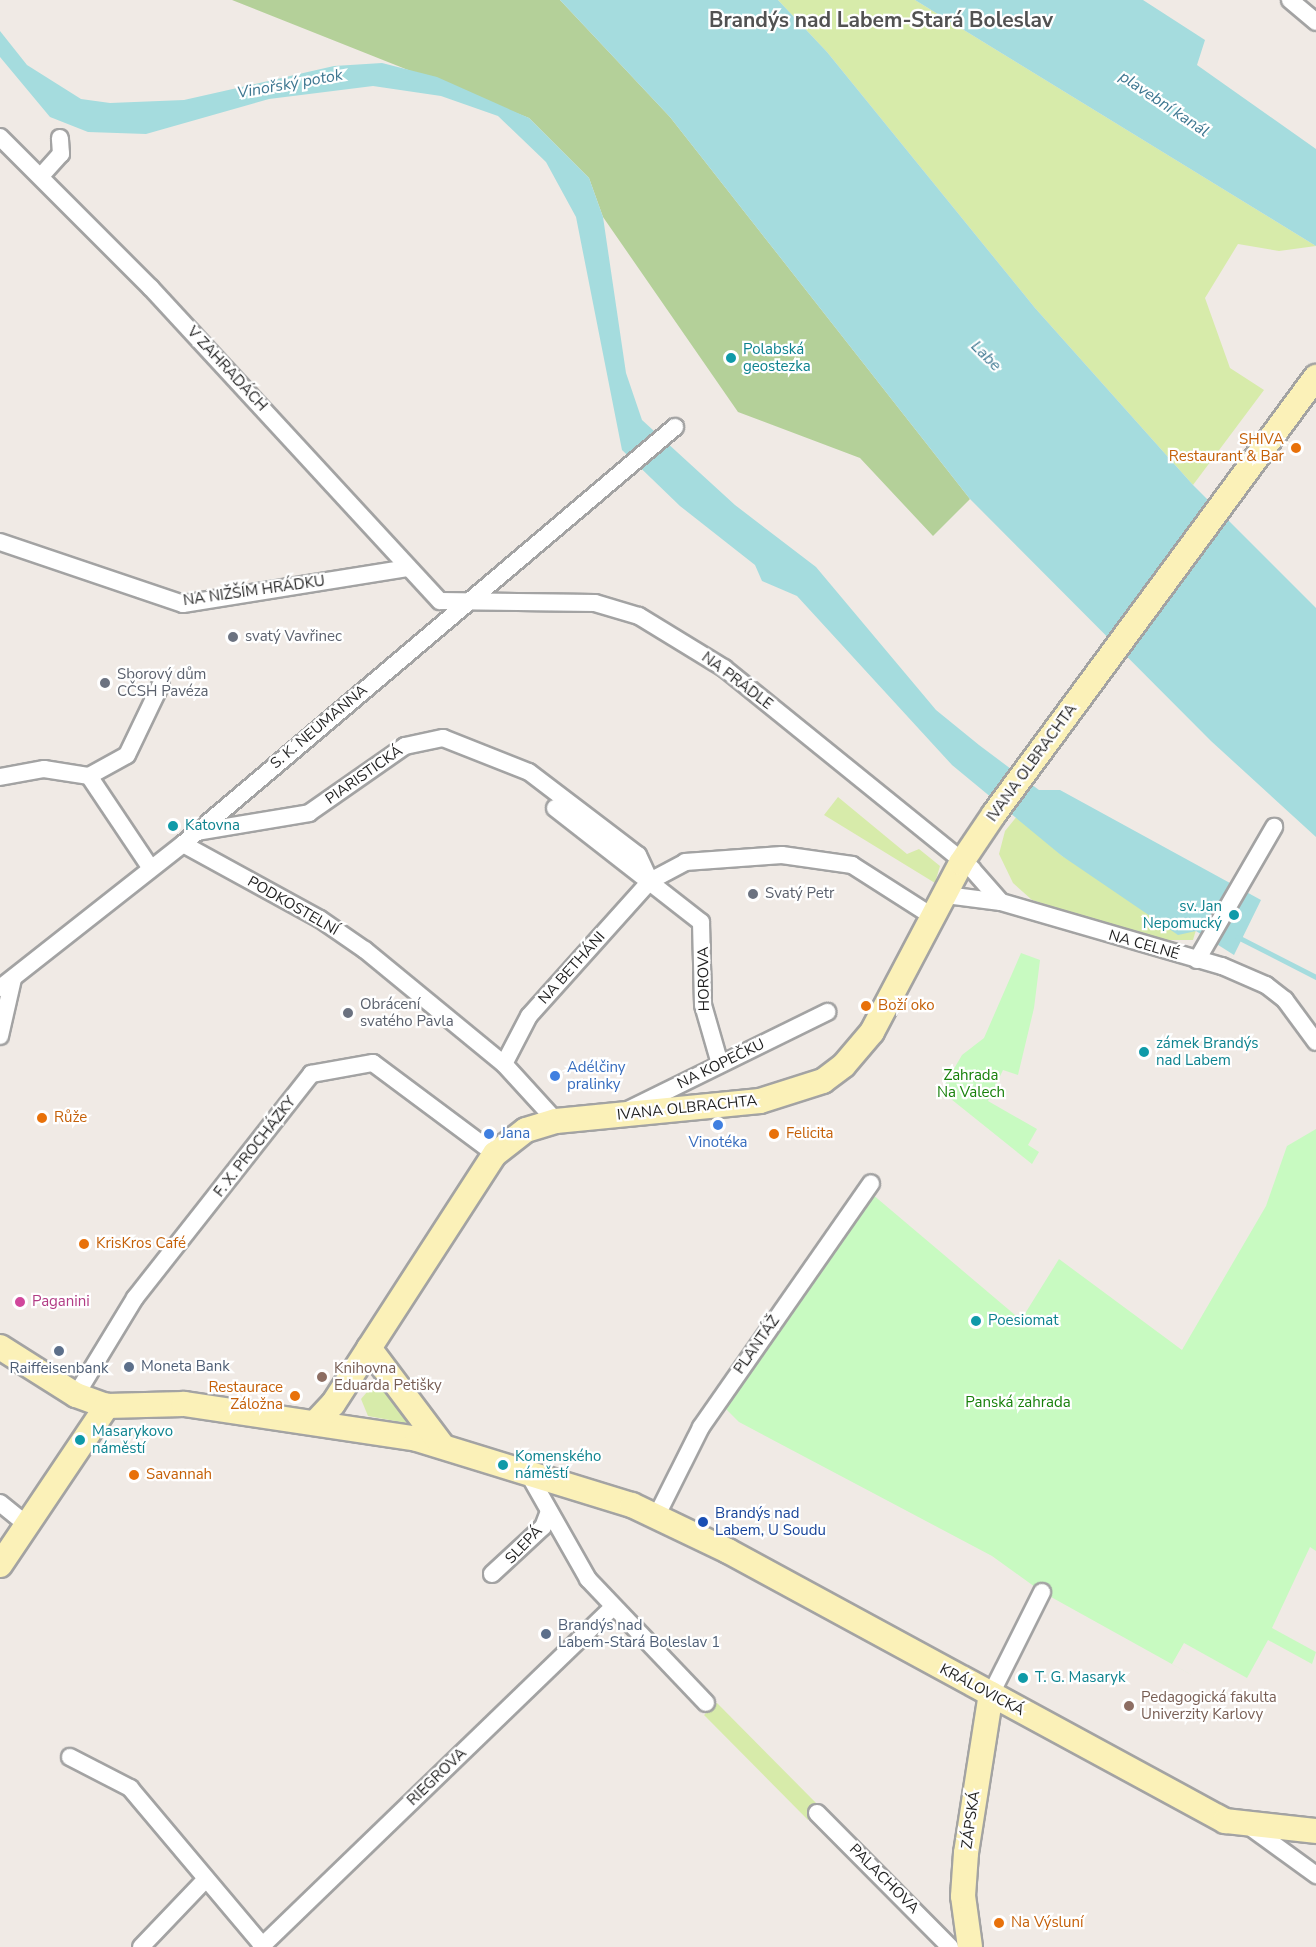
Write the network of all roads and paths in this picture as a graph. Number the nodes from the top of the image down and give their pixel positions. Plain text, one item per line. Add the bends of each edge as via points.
1 (1290, 0) edge
2 (1316, 22) edge
3 (0, 137) edge
4 (60, 138) dead end
5 (41, 176) junction
6 (1316, 376) edge
7 (675, 427) dead end
8 (0, 542) edge
9 (407, 568) junction
10 (469, 603) junction
11 (162, 684) dead end
12 (89, 776) junction
13 (0, 777) edge
14 (555, 808) dead end
15 (1274, 826) dead end
16 (196, 832) junction
17 (183, 844) junction
18 (961, 863) junction
19 (150, 867) junction
20 (650, 881) junction
21 (946, 895) junction
22 (1001, 902) junction
23 (935, 918) junction
24 (1197, 960) junction
25 (7, 984) edge
26 (826, 1012) dead end
27 (0, 1036) edge
28 (1316, 1042) edge
29 (504, 1064) junction
30 (720, 1064) junction
31 (616, 1116) junction
32 (556, 1121) junction
33 (495, 1154) junction
34 (871, 1183) dead end
35 (0, 1347) edge
36 (369, 1348) junction
37 (75, 1395) junction
38 (107, 1406) junction
39 (315, 1423) junction
40 (441, 1444) junction
41 (529, 1475) junction
42 (0, 1503) edge
43 (549, 1511) junction
44 (657, 1515) junction
45 (27, 1525) junction
46 (0, 1565) edge
47 (492, 1574) dead end
48 (1042, 1592) dead end
49 (613, 1607) junction
50 (991, 1694) junction
51 (706, 1703) dead end
52 (70, 1757) dead end
53 (817, 1813) dead end
54 (1250, 1827) junction
55 (1316, 1831) edge
56 (1316, 1875) edge
57 (205, 1880) junction
58 (262, 1946) edge
59 (141, 1947) edge
60 (950, 1947) edge
61 (970, 1947) edge

1 - 2 street
3 - 5 street, V ZAHRADÁCH
4 - 5 street via 61,154
5 - 9 street, V ZAHRADÁCH
6 - 18 main road, IVANA OLBRACHTA
7 - 10 street, S. K. NEUMANNA
8 - 9 street, NA NIŽŠÍM HRÁDKU via 183,604
9 - 10 street via 440,601
10 - 16 street, S. K. NEUMANNA
10 - 18 street, NA PRÁDLE via 595,603 639,616 724,668
11 - 12 street via 127,755
12 - 13 street via 44,769
12 - 19 street
14 - 20 street, HOROVA
15 - 24 street
16 - 17 street, S. K. NEUMANNA
16 - 20 street, PIARISTICKÁ via 309,813 405,746 443,738 529,772 638,855
17 - 19 street, S. K. NEUMANNA
17 - 29 street, PODKOSTELNÍ via 320,919
18 - 21 main road, IVANA OLBRACHTA
18 - 22 street, NA PRÁDLE
19 - 25 street, S. K. NEUMANNA
20 - 23 street, NA BETHÁNI via 685,862 782,855 852,865
20 - 29 street, NA BETHÁNI via 530,1016
20 - 30 street, HOROVA via 701,922 703,1005
21 - 22 street, NA CELNÉ
21 - 23 main road, IVANA OLBRACHTA
22 - 24 street, NA CELNÉ
23 - 31 main road, IVANA OLBRACHTA via 872,1032 823,1081 730,1107
24 - 28 street, NA CELNÉ via 1266,985 1285,1000
25 - 27 street
26 - 30 street, NA KOPEČKU
29 - 32 street, PODKOSTELNÍ
30 - 31 street, NA KOPEČKU
31 - 32 main road, IVANA OLBRACHTA
32 - 33 main road, IVANA OLBRACHTA via 526,1130
33 - 36 main road, IVANA OLBRACHTA
33 - 37 street, F. X. PROCHÁZKY via 373,1063 311,1074 135,1298
34 - 44 street, PLANTÁŽ via 701,1427
35 - 37 main road
36 - 39 main road, IVANA OLBRACHTA
36 - 40 main road
37 - 38 main road
38 - 39 main road via 184,1404
38 - 45 main road
39 - 40 main road, KRÁLOVICKÁ
40 - 41 main road, KRÁLOVICKÁ
41 - 43 street
41 - 44 main road, KRÁLOVICKÁ
42 - 45 street
43 - 47 street, SLEPÁ via 543,1527
43 - 49 street via 588,1579
44 - 50 main road, KRÁLOVICKÁ
45 - 46 main road
48 - 50 street
49 - 51 street
49 - 58 street, RIEGROVA
50 - 54 main road, KRÁLOVICKÁ via 1212,1814
50 - 61 main road, ZÁPSKÁ via 966,1853 963,1896
52 - 57 street via 130,1788
53 - 60 street, PALACHOVA
54 - 55 main road, KRÁLOVICKÁ
54 - 56 street
57 - 58 street
57 - 59 street

